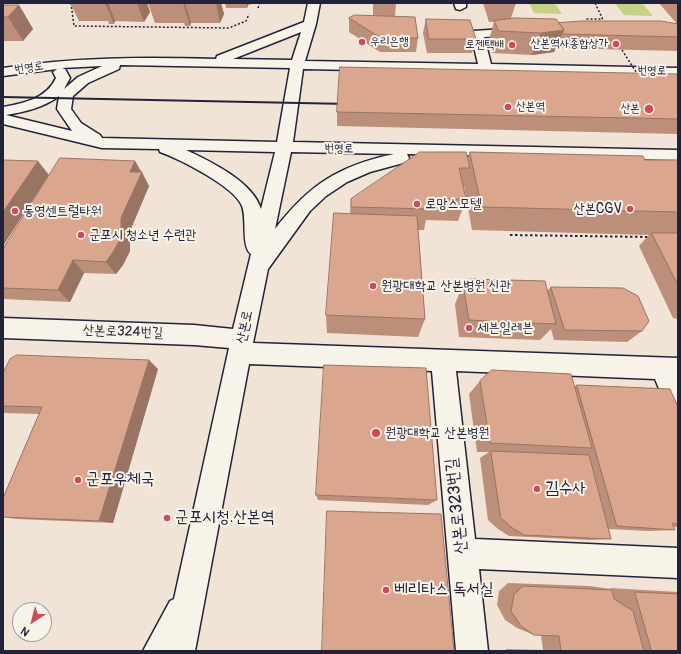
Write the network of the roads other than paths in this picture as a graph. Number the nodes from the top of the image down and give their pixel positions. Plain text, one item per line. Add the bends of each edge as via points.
1 (314, 3) edge
2 (310, 24) junction
3 (530, 32) edge
4 (129, 61) junction
5 (48, 65) junction
6 (297, 65) junction
7 (210, 67) junction
8 (486, 69) junction
9 (3, 72) edge
10 (678, 72) edge
11 (3, 111) edge
12 (3, 119) edge
13 (102, 143) junction
14 (146, 144) junction
15 (284, 147) junction
16 (439, 151) junction
17 (678, 155) edge
18 (258, 267) junction
19 (3, 328) edge
20 (241, 346) junction
21 (443, 360) junction
22 (670, 369) edge
23 (678, 405) edge
24 (462, 553) junction
25 (678, 563) edge
26 (191, 594) junction
27 (159, 651) edge
28 (179, 651) edge
29 (472, 651) edge

1 - 2 street, 산본로
2 - 6 street, 산본로
2 - 7 street
3 - 8 street via 477,34
4 - 5 street, 번영로
4 - 7 street, 번영로
4 - 13 street via 83,80 66,95 64,109 75,126
5 - 9 street, 번영로
5 - 11 street via 58,70 63,78 60,88 44,101
6 - 7 street, 번영로
6 - 8 street, 번영로
6 - 15 street, 산본로
8 - 10 street, 번영로
12 - 13 street, 번영로
13 - 14 street, 번영로
14 - 15 street, 번영로
14 - 18 street via 172,150 201,164 237,189 251,205
15 - 16 street, 번영로
15 - 18 street, 산본로
16 - 17 street, 번영로
16 - 18 street via 377,163 343,176 311,200
18 - 20 street, 산본로
19 - 20 street, 산본로324번길 via 194,335
20 - 21 street
20 - 26 street, 산본로
21 - 22 street
21 - 24 street, 산본로323번길
22 - 23 street
24 - 25 street
24 - 29 street, 산본로323번길
26 - 27 street
26 - 28 street, 산본로

